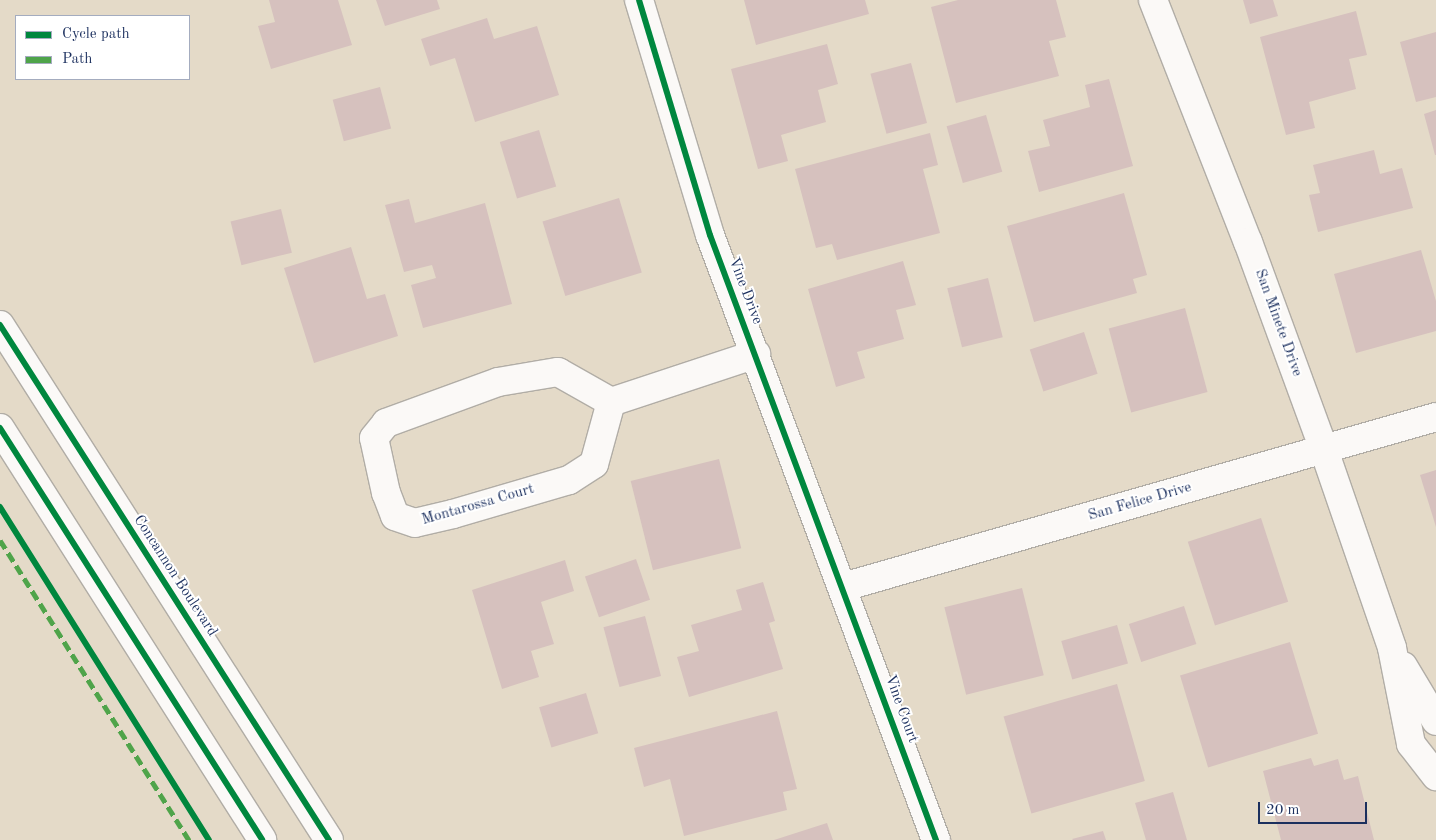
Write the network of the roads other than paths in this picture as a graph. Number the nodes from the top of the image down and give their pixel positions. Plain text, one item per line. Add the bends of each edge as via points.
1 (639, 0) edge
2 (1154, 1) edge
3 (0, 325) edge
4 (756, 354) junction
5 (611, 402) junction
6 (1436, 416) edge
7 (0, 428) edge
8 (1324, 450) junction
9 (843, 587) junction
10 (1392, 648) junction
11 (1436, 721) edge
12 (1436, 776) edge
13 (262, 840) edge
14 (329, 840) edge
15 (936, 840) edge

1 - 4 street, Vine Drive via 710,236
2 - 8 street, San Minete Drive via 1248,242
3 - 14 street, Concannon Boulevard
4 - 5 street
4 - 9 street, Vine Drive
5 - 5 street, Montarossa Court via 558,372 498,382 386,423 374,438 386,493 395,516 415,523 569,480 594,464
6 - 8 street, San Felice Drive
7 - 13 street
8 - 9 street, San Felice Drive
8 - 10 street, San Minete Drive
9 - 15 street, Vine Court
10 - 11 street, San Minete Drive
10 - 12 street, San Minete Drive via 1411,744

